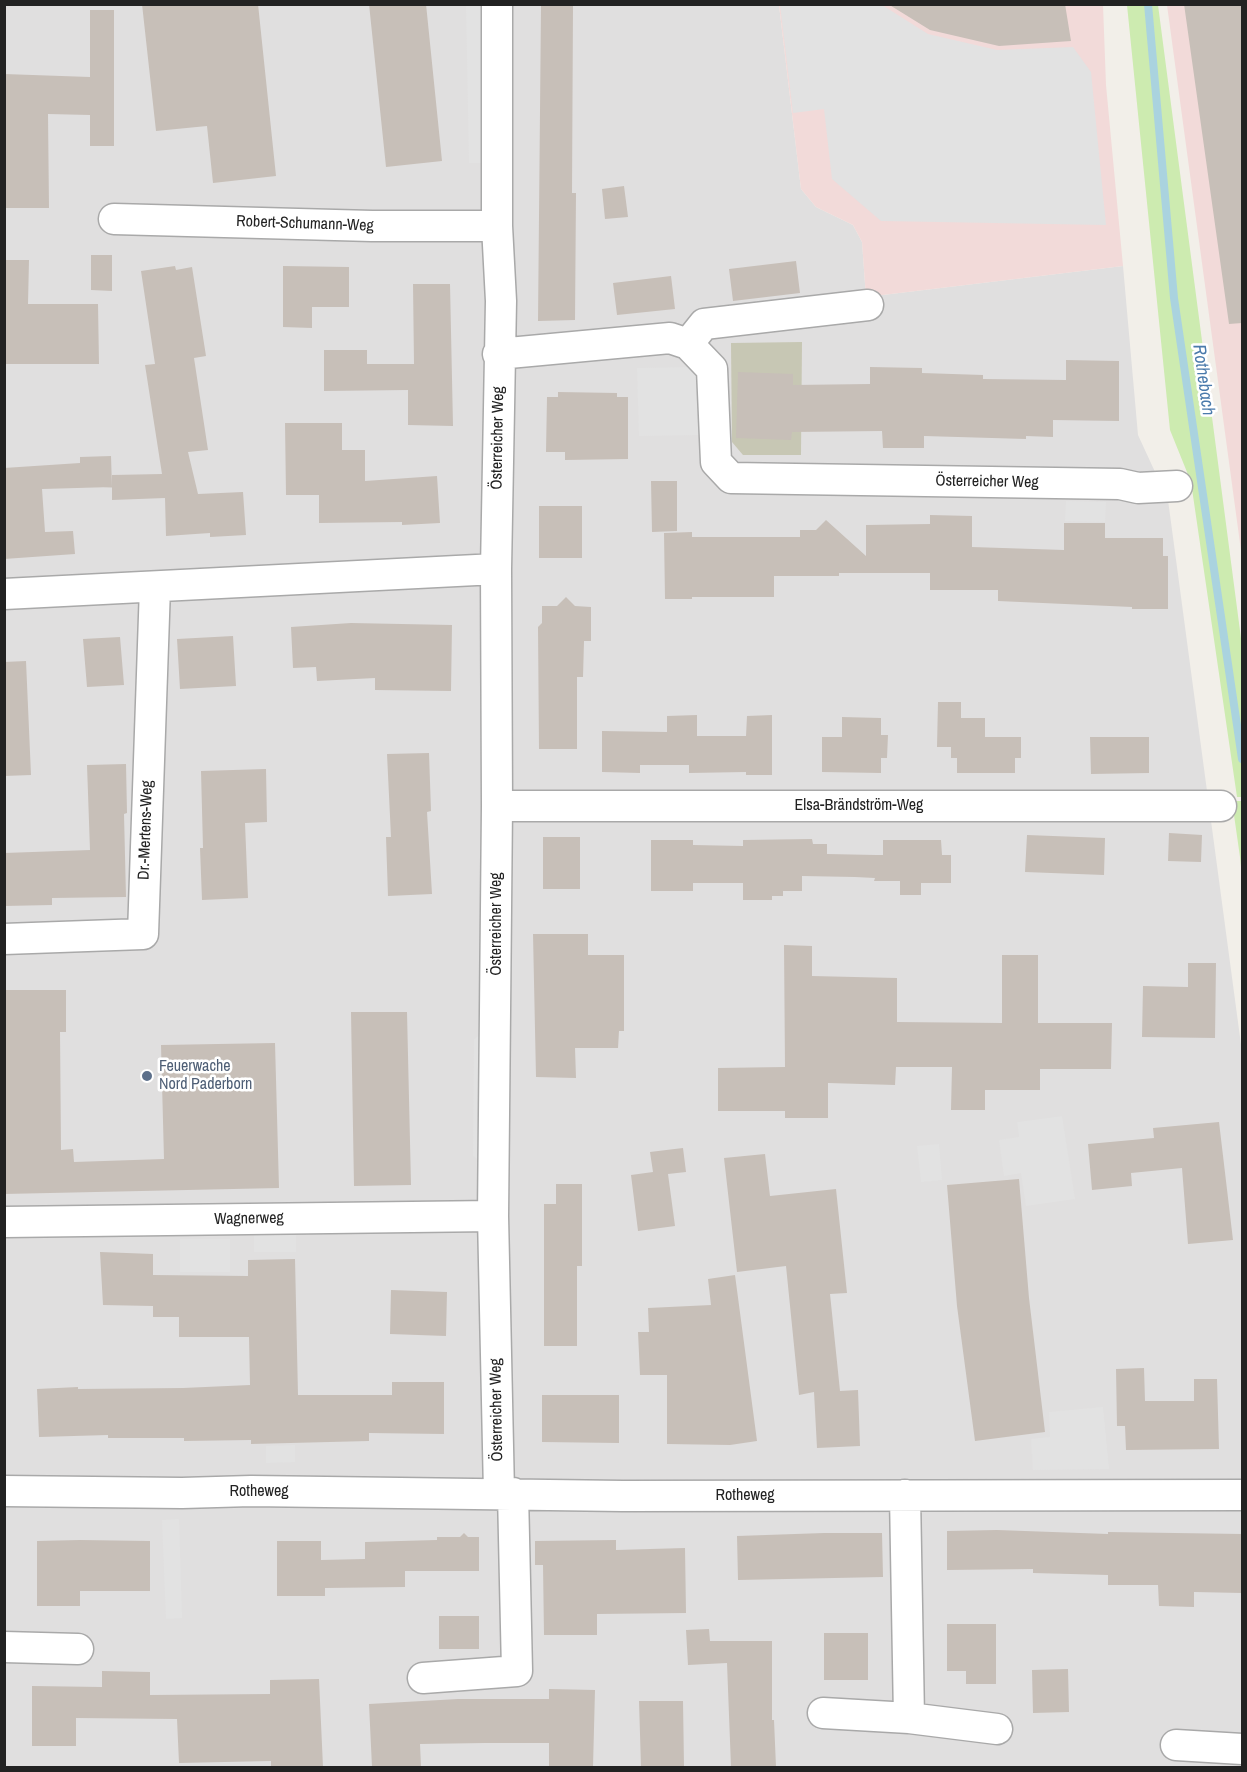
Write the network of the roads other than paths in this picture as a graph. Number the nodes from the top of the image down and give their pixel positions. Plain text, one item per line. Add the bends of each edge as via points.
1 (497, 4) edge
2 (114, 219) dead end
3 (497, 226) junction
4 (868, 305) dead end
5 (688, 344) junction
6 (498, 354) junction
7 (1177, 486) dead end
8 (496, 569) junction
9 (155, 587) junction
10 (4, 594) edge
11 (497, 806) junction
12 (1221, 806) dead end
13 (4, 939) edge
14 (493, 1216) junction
15 (4, 1222) edge
16 (4, 1491) edge
17 (506, 1493) junction
18 (905, 1495) junction
19 (1242, 1495) edge
20 (4, 1647) edge
21 (78, 1649) dead end
22 (423, 1678) dead end
23 (823, 1713) dead end
24 (909, 1718) junction
25 (997, 1728) dead end
26 (1176, 1745) dead end
27 (1242, 1749) edge

1 - 3 street, Österreicher Weg
2 - 3 street, Robert-Schumann-Weg
3 - 6 street, Österreicher Weg via 501,301
4 - 5 street via 704,324
5 - 6 street via 670,338
5 - 7 street, Österreicher Weg via 712,369 716,462 731,478
6 - 8 street, Österreicher Weg
8 - 9 street
8 - 11 street, Österreicher Weg
9 - 10 street
9 - 13 street, Dr.-Mertens-Weg via 143,934
11 - 12 street, Elsa-Brändström-Weg
11 - 14 street, Österreicher Weg
14 - 15 street, Wagnerweg
14 - 17 street, Österreicher Weg
16 - 17 street, Rotheweg
17 - 18 street, Rotheweg
17 - 22 street via 517,1671
18 - 19 street, Rotheweg
18 - 24 street
20 - 21 street
23 - 24 street
24 - 25 street
26 - 27 street

